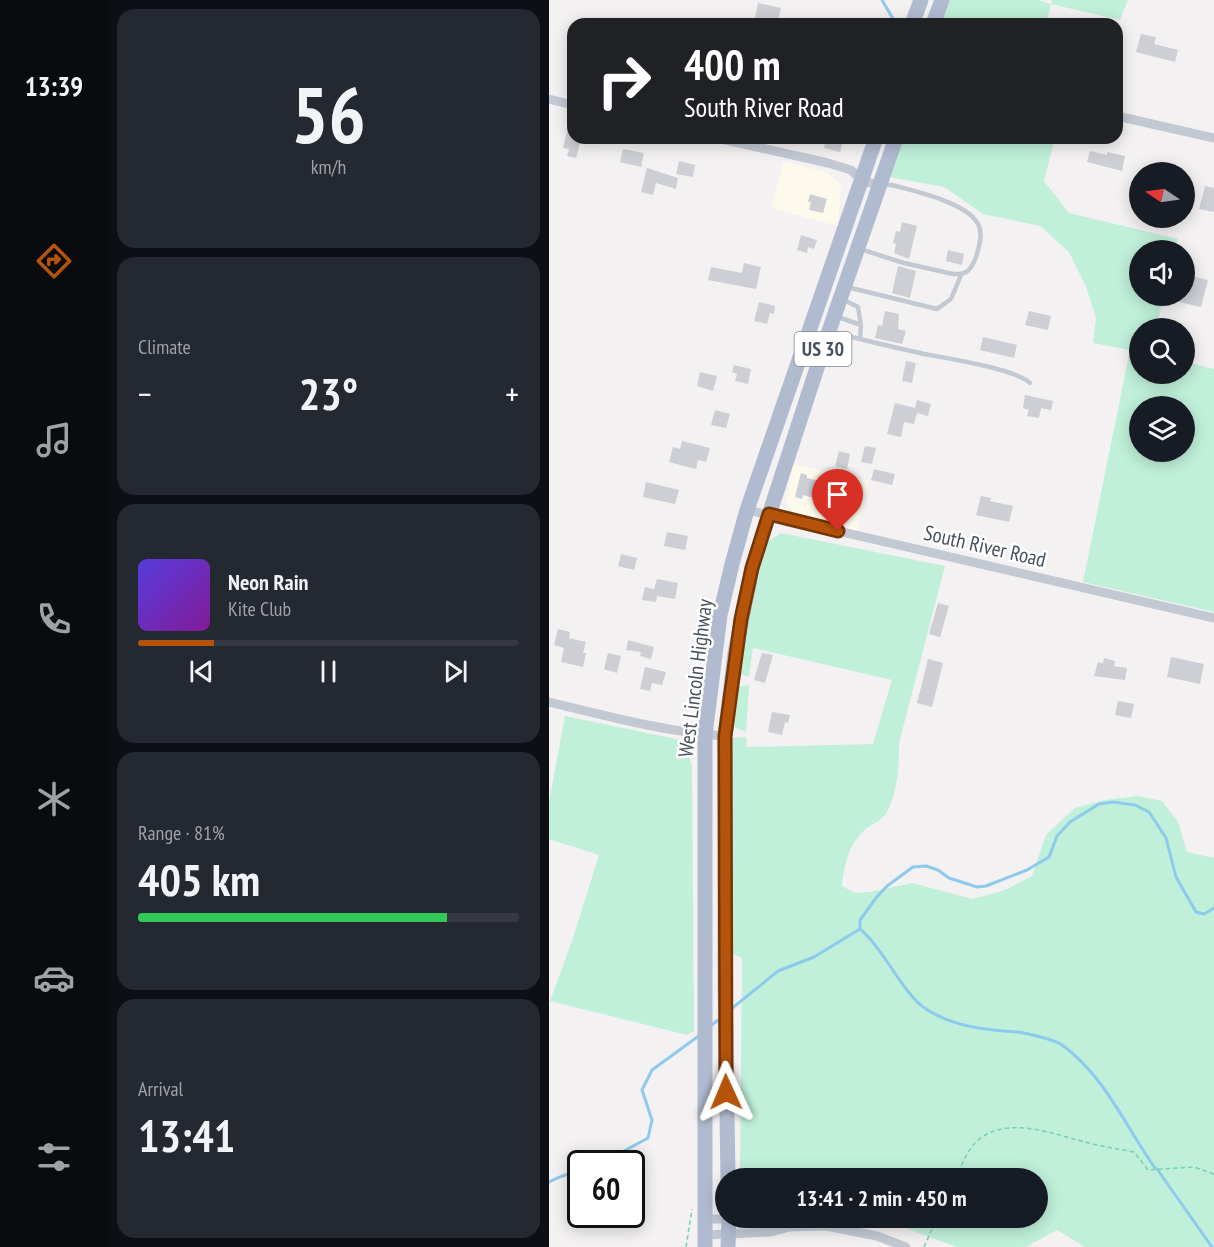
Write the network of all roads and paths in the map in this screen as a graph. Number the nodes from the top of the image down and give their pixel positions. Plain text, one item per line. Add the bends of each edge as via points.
1 (921, 0) edge
2 (942, 0) edge
3 (914, 18) edge
4 (935, 18) edge
5 (549, 99) edge
6 (567, 104) edge
7 (1123, 117) edge
8 (1214, 138) edge
9 (743, 144) edge
10 (874, 144) edge
11 (894, 144) edge
12 (862, 180) junction
13 (879, 185) junction
14 (857, 248) junction
15 (961, 275) junction
16 (842, 293) junction
17 (834, 316) junction
18 (861, 325) junction
19 (829, 331) junction
20 (860, 339) junction
21 (1030, 383) dead end
22 (747, 510) junction
23 (769, 514) junction
24 (1214, 618) edge
25 (549, 702) edge
26 (705, 735) junction
27 (725, 736) junction
28 (728, 1168) edge
29 (961, 1168) edge
30 (1214, 1174) edge
31 (706, 1219) junction
32 (785, 1228) edge
33 (838, 1228) edge
34 (933, 1228) edge
35 (729, 1230) edge
36 (706, 1241) edge
37 (906, 1247) edge
38 (924, 1247) edge

1 - 3 main road
2 - 4 main road
5 - 6 street
7 - 8 street
9 - 12 street via 828,164 851,171
10 - 12 main road, West Lincoln Highway / US 30
11 - 13 main road, West Lincoln Highway / US 30
12 - 13 street
12 - 22 main road, West Lincoln Highway / US 30
13 - 14 main road, West Lincoln Highway / US 30
13 - 15 lane via 892,185 948,203 978,223 979,248 971,269
14 - 15 lane
14 - 16 main road, West Lincoln Highway / US 30
15 - 16 lane via 951,299 937,309
16 - 17 main road, West Lincoln Highway / US 30
16 - 18 lane via 858,307
17 - 18 lane
17 - 19 main road, West Lincoln Highway / US 30
18 - 20 lane
19 - 20 lane
19 - 23 main road, West Lincoln Highway / US 30
20 - 21 lane via 973,363
22 - 23 street, South River Road
22 - 26 main road, West Lincoln Highway / US 30 via 720,615
23 - 24 street, South River Road
23 - 27 main road, West Lincoln Highway / US 30 via 741,619
25 - 26 street
26 - 27 street
26 - 31 main road, West Lincoln Highway / US 30
27 - 28 main road, West Lincoln Highway / US 30
29 - 30 path via 977,1142 1003,1128 1025,1127 1134,1152 1148,1170 1194,1167
31 - 35 street
31 - 36 main road, West Lincoln Highway / US 30
32 - 35 street via 771,1232
33 - 37 street
34 - 38 path
35 - 36 street

